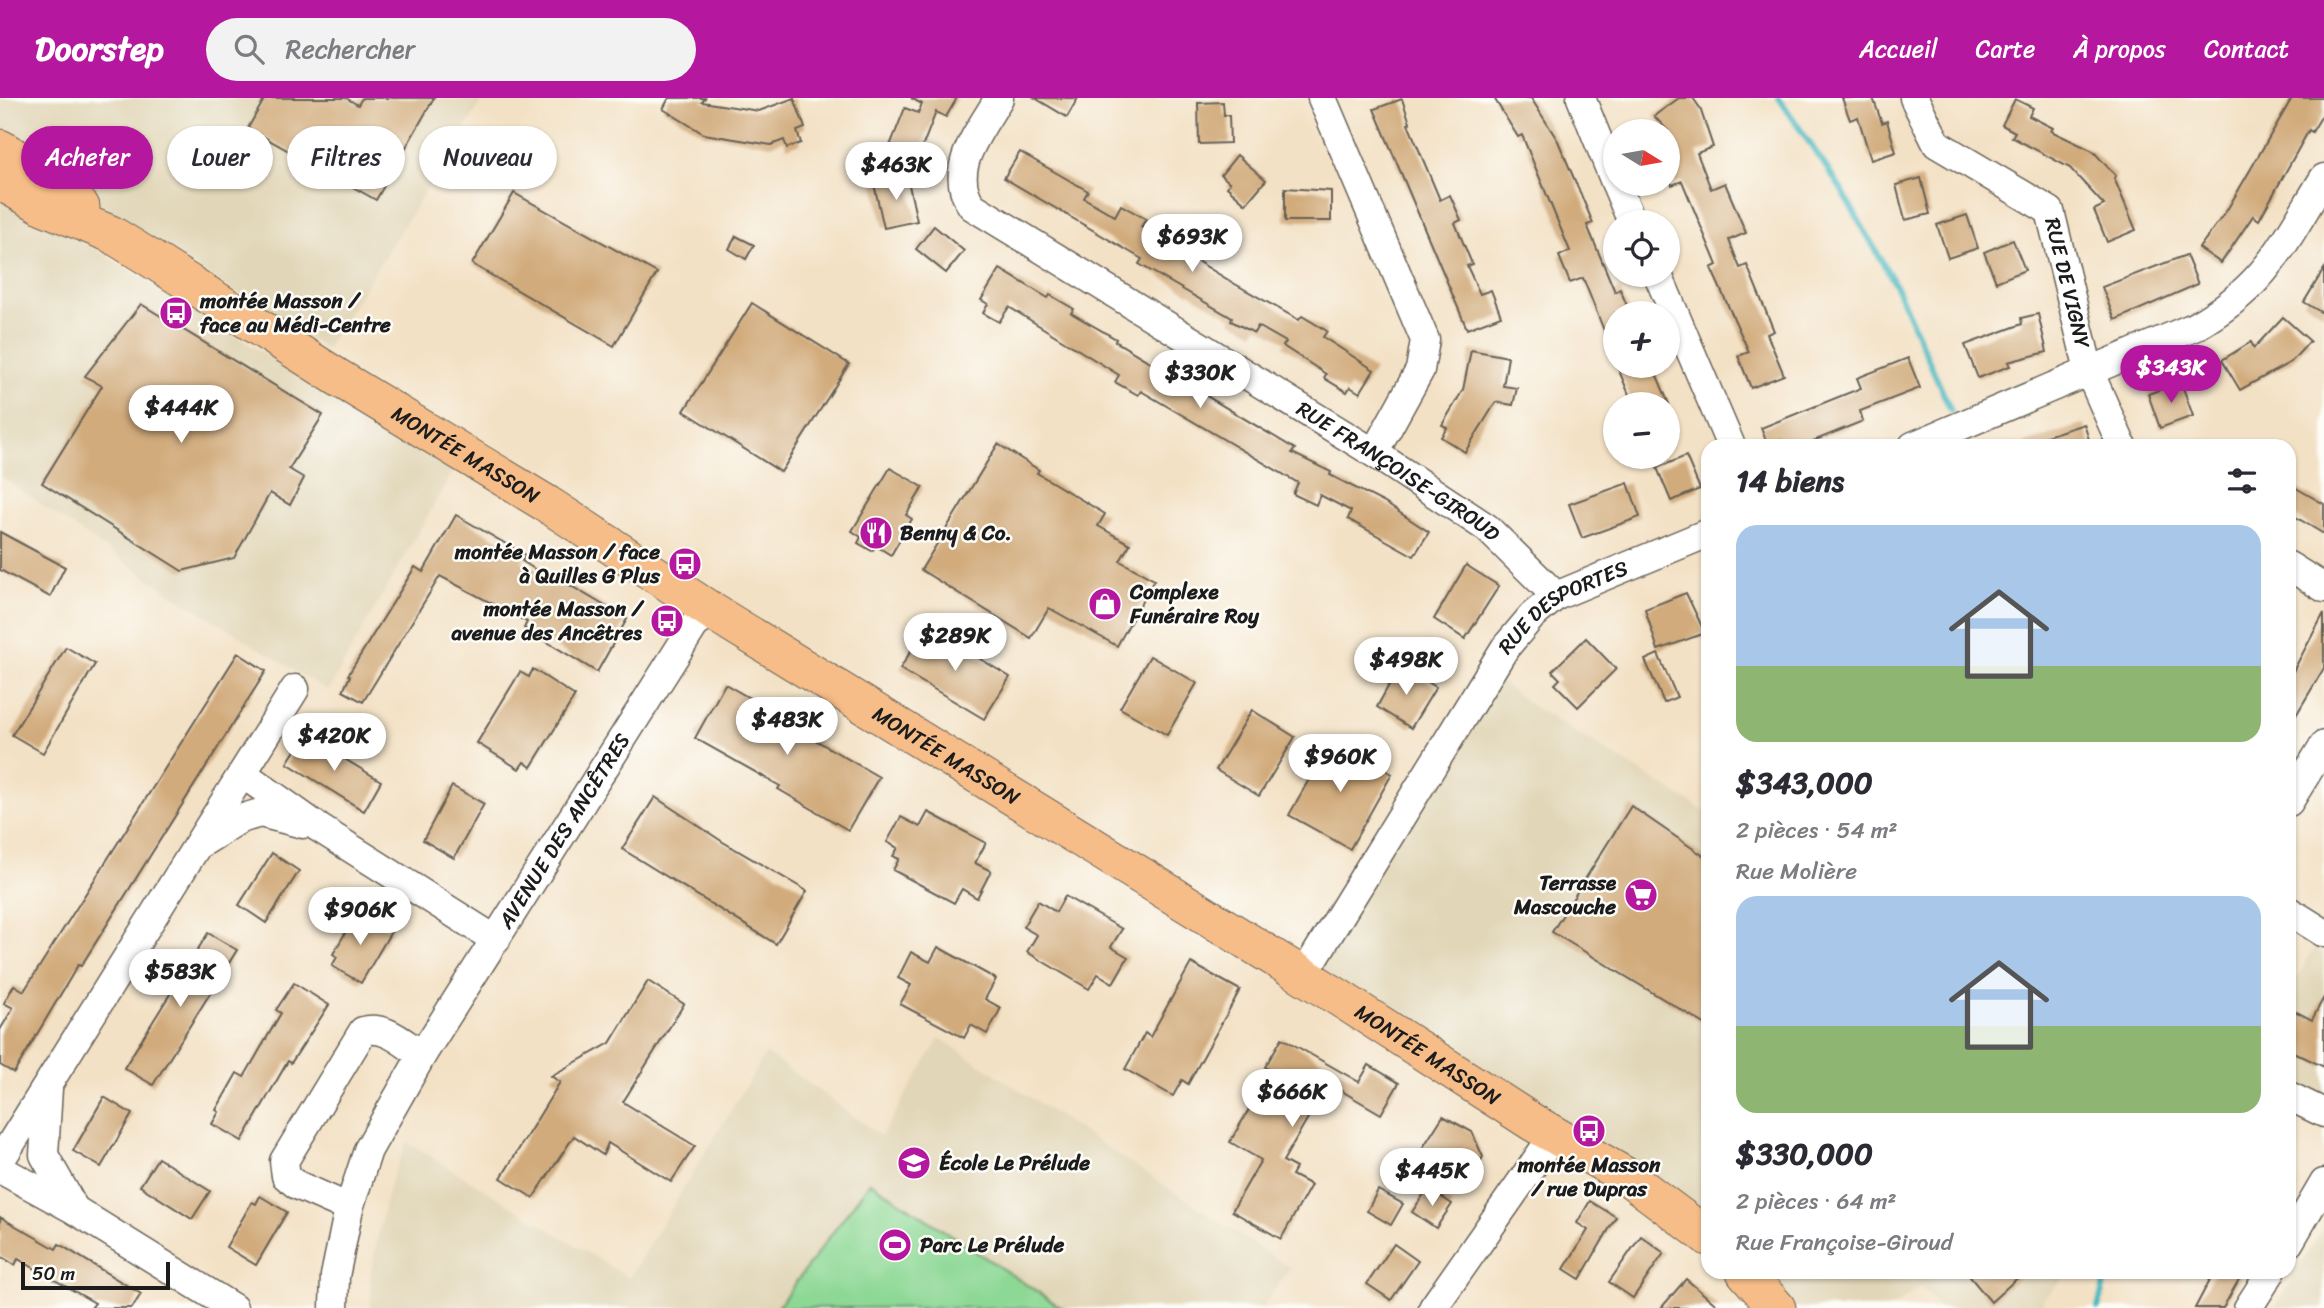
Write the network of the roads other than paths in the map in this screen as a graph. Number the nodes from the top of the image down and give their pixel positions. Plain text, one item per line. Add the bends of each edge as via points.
1 (999, 98) edge
2 (1322, 98) edge
3 (1581, 98) edge
4 (1914, 98) edge
5 (0, 148) edge
6 (1603, 151) edge
7 (2324, 178) edge
8 (0, 181) edge
9 (111, 234) junction
10 (1663, 287) edge
11 (2089, 371) junction
12 (1728, 439) edge
13 (1929, 439) edge
14 (2119, 439) edge
15 (1374, 453) junction
16 (1701, 536) edge
17 (2296, 570) edge
18 (2324, 587) edge
19 (1556, 596) junction
20 (713, 612) junction
21 (295, 689) dead end
22 (2324, 745) edge
23 (243, 774) junction
24 (2296, 791) edge
25 (319, 828) junction
26 (198, 846) junction
27 (2296, 915) edge
28 (2324, 933) edge
29 (496, 940) junction
30 (1303, 976) junction
31 (422, 1055) junction
32 (48, 1084) junction
33 (2296, 1099) edge
34 (2324, 1113) edge
35 (1554, 1135) junction
36 (0, 1161) edge
37 (0, 1169) edge
38 (2324, 1183) edge
39 (349, 1208) junction
40 (75, 1210) junction
41 (2296, 1231) edge
42 (1701, 1232) edge
43 (1751, 1279) edge
44 (2267, 1279) edge
45 (233, 1308) edge
46 (334, 1308) edge
47 (1433, 1308) edge
48 (1777, 1308) edge
49 (2248, 1308) edge

1 - 15 street, RUE FRANÇOISE-GIROUD via 963,166 960,180 972,206
2 - 15 street via 1425,340 1420,370
3 - 6 street
4 - 11 street, RUE DE VIGNY via 1937,144 2050,211
5 - 9 main road, MONTÉE MASSON via 38,171
7 - 11 street via 2267,271 2249,290 2193,327
8 - 9 main road, MONTÉE MASSON via 45,207
9 - 20 main road, MONTÉE MASSON
10 - 12 street
11 - 13 street
11 - 14 street, RUE DE VIGNY
15 - 19 street, RUE FRANÇOISE-GIROUD via 1487,528
16 - 19 street, RUE DESPORTES
17 - 18 street
19 - 30 street, RUE DESPORTES via 1505,648
20 - 29 street, AVENUE DES ANCÊTRES via 695,624
20 - 30 main road, MONTÉE MASSON
21 - 23 street
22 - 24 street
23 - 25 street
23 - 26 street
25 - 26 street via 260,813 240,819
25 - 29 street
26 - 32 street
27 - 28 street
29 - 31 street, AVENUE DES ANCÊTRES
30 - 35 main road, MONTÉE MASSON
31 - 39 street, AVENUE DES ANCÊTRES via 368,1150
31 - 39 street via 386,1032 375,1028 363,1031 284,1161 286,1176 297,1185
32 - 36 street
32 - 40 street via 44,1155
33 - 34 street
35 - 42 main road, MONTÉE MASSON via 1629,1178
35 - 47 street
37 - 40 street
38 - 41 street
39 - 46 street, AVENUE DES ANCÊTRES via 335,1276
40 - 45 street
43 - 48 main road
44 - 49 street

